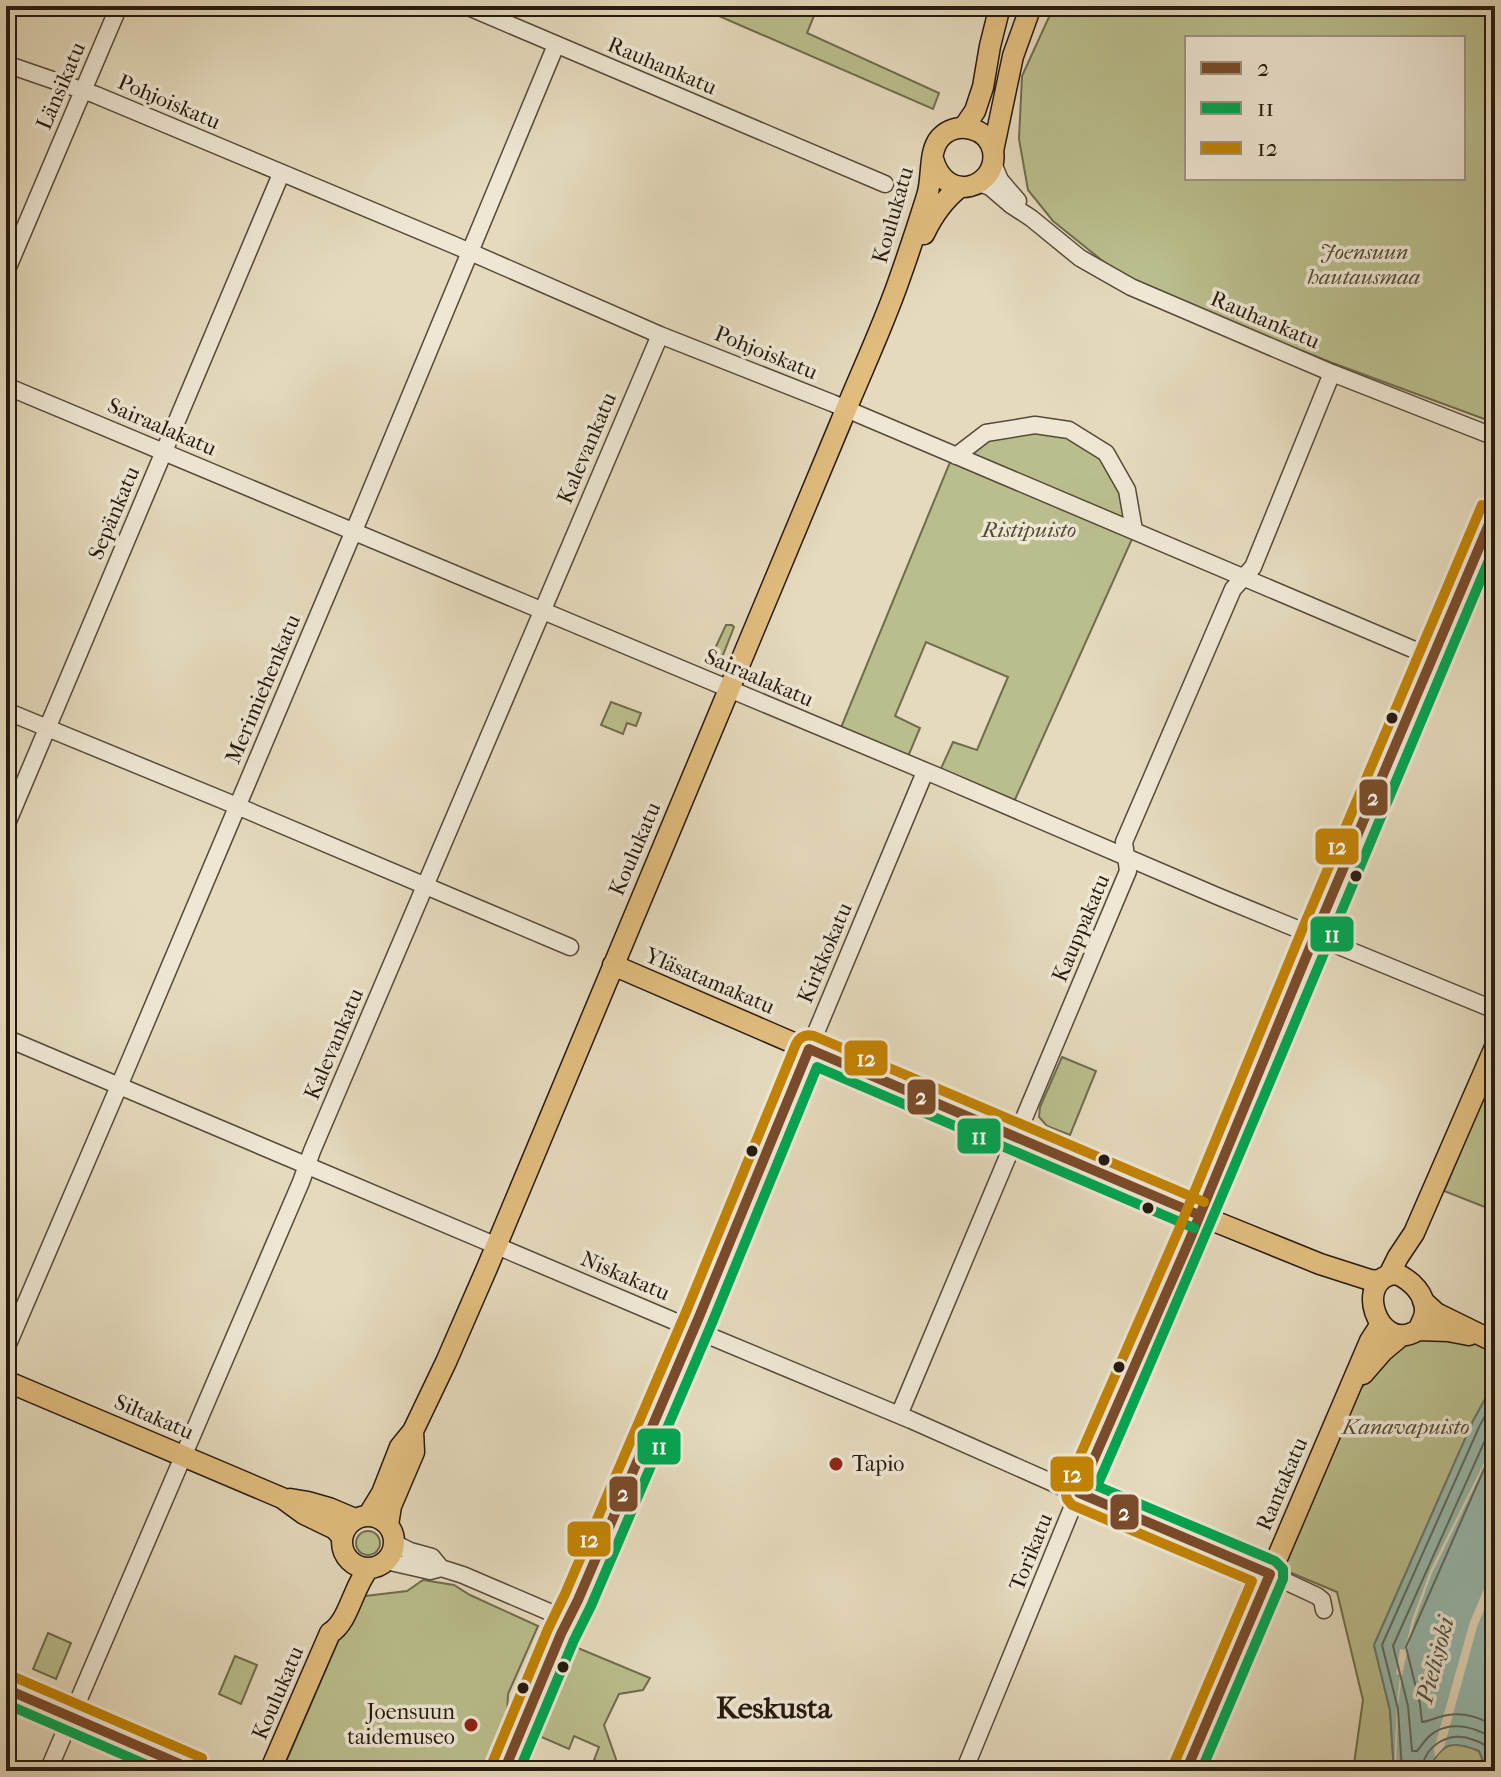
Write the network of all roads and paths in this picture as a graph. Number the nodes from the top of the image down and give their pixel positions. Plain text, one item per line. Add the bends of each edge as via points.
1 (119, 6) edge
2 (466, 6) edge
3 (1000, 6) edge
4 (1026, 7) edge
5 (556, 45) junction
6 (6, 64) edge
7 (83, 90) junction
8 (964, 127) junction
9 (993, 157) junction
10 (933, 159) junction
11 (281, 174) junction
12 (885, 184) dead end
13 (969, 185) junction
14 (1031, 218) junction
15 (469, 252) junction
16 (6, 272) edge
17 (898, 283) junction
18 (660, 335) junction
19 (1332, 373) junction
20 (6, 386) edge
21 (846, 409) junction
22 (1495, 437) edge
23 (164, 452) junction
24 (956, 456) junction
25 (1495, 510) edge
26 (353, 530) junction
27 (1134, 530) junction
28 (1243, 577) junction
29 (541, 610) junction
30 (1433, 656) junction
31 (728, 689) junction
32 (6, 711) edge
33 (47, 728) junction
34 (925, 772) junction
35 (237, 806) junction
36 (6, 826) edge
37 (1126, 856) junction
38 (426, 887) junction
39 (1314, 937) junction
40 (570, 947) dead end
41 (613, 965) junction
42 (1495, 1010) edge
43 (6, 1038) edge
44 (1495, 1047) edge
45 (809, 1049) junction
46 (119, 1086) junction
47 (1016, 1138) junction
48 (307, 1164) junction
49 (1199, 1215) junction
50 (1414, 1233) junction
51 (496, 1245) junction
52 (1320, 1264) junction
53 (1384, 1278) junction
54 (1419, 1293) junction
55 (1372, 1301) junction
56 (1381, 1324) junction
57 (694, 1330) junction
58 (1410, 1333) junction
59 (1492, 1341) edge
60 (6, 1349) edge
61 (6, 1381) edge
62 (1348, 1393) junction
63 (899, 1415) junction
64 (413, 1431) junction
65 (183, 1456) junction
66 (1079, 1493) junction
67 (282, 1498) junction
68 (362, 1518) junction
69 (342, 1537) junction
70 (384, 1549) junction
71 (349, 1560) junction
72 (1270, 1574) junction
73 (1324, 1610) dead end
74 (568, 1620) junction
75 (330, 1633) junction
76 (6, 1689) edge
77 (71, 1717) junction
78 (48, 1771) edge
79 (196, 1771) edge
80 (270, 1771) edge
81 (504, 1771) edge
82 (964, 1771) edge
83 (1186, 1771) edge

1 - 7 street, Länsikatu
2 - 5 street, Rauhankatu
3 - 8 main road via 983,87
4 - 9 main road
5 - 12 street, Rauhankatu
5 - 15 street, Merimiehenkatu
6 - 7 street, Pohjoiskatu
7 - 11 street, Pohjoiskatu
7 - 16 street, Länsikatu
8 - 9 main road via 982,134
8 - 10 main road via 941,136
9 - 13 main road via 988,174
9 - 14 street, Rauhankatu via 1000,180
10 - 13 main road via 944,181
10 - 17 main road, Koulukatu via 928,194
11 - 15 street, Pohjoiskatu
11 - 23 street, Sepänkatu
13 - 14 street, Rauhankatu via 990,187
13 - 17 main road, Koulukatu via 946,197
14 - 19 street, Rauhankatu via 1080,258 1131,287
15 - 18 street, Pohjoiskatu
15 - 26 street, Merimiehenkatu
17 - 21 main road, Koulukatu
18 - 21 street, Pohjoiskatu
18 - 29 street, Kalevankatu
19 - 22 street, Rauhankatu
19 - 28 street, Kauppakatu via 1253,567
20 - 23 street, Sairaalakatu
21 - 24 street, Pohjoiskatu
21 - 31 main road, Koulukatu
23 - 26 street, Sairaalakatu
23 - 33 street, Sepänkatu
24 - 27 street, Pohjoiskatu
24 - 27 street via 986,433 1035,425 1069,430 1106,453 1127,490
25 - 30 street, Torikatu
26 - 29 street, Sairaalakatu
26 - 35 street, Merimiehenkatu
27 - 28 street, Pohjoiskatu
28 - 30 street, Pohjoiskatu
28 - 37 street, Kauppakatu via 1233,589 1124,842
29 - 31 street, Sairaalakatu
29 - 38 street, Kalevankatu
30 - 39 street, Torikatu
31 - 34 street, Sairaalakatu
31 - 41 main road, Koulukatu
32 - 33 street
33 - 35 street
33 - 36 street, Sepänkatu
34 - 37 street, Sairaalakatu
34 - 45 street, Kirkkokatu
35 - 38 street
35 - 46 street, Merimiehenkatu
37 - 39 street, Sairaalakatu
37 - 47 street, Kauppakatu via 1128,871
38 - 40 street
38 - 48 street, Kalevankatu
39 - 42 street, Sairaalakatu
39 - 49 street, Torikatu
41 - 45 main road, Yläsatamakatu
41 - 51 main road, Koulukatu
43 - 46 street, Niskakatu
44 - 50 main road
45 - 47 main road, Yläsatamakatu
45 - 57 street, Kirkkokatu
46 - 48 street, Niskakatu
46 - 60 street, Merimiehenkatu
47 - 49 main road, Yläsatamakatu
47 - 63 street, Kauppakatu
48 - 51 street, Niskakatu
48 - 65 street, Kalevankatu
49 - 52 main road, Yläsatamakatu
49 - 66 street, Torikatu
50 - 53 main road
50 - 54 main road via 1411,1262
51 - 57 street, Niskakatu
51 - 64 main road, Koulukatu
52 - 53 main road, Yläsatamakatu via 1370,1280
52 - 55 main road, Yläsatamakatu
53 - 54 main road via 1397,1274
53 - 55 main road
54 - 58 main road via 1425,1310
54 - 59 main road via 1436,1313
55 - 56 main road
56 - 58 main road via 1392,1334
56 - 62 main road, Rantakatu
57 - 63 street, Niskakatu
57 - 74 street, Kirkkokatu
58 - 59 main road via 1448,1331
58 - 62 main road, Rantakatu via 1383,1351
61 - 65 main road, Siltakatu
62 - 72 main road, Rantakatu
63 - 66 street, Niskakatu
64 - 68 main road, Koulukatu via 400,1447 382,1493
64 - 70 main road, Koulukatu via 414,1452 388,1514
65 - 67 main road, Siltakatu
65 - 77 street, Kalevankatu
66 - 72 street, Niskakatu
66 - 82 street, Torikatu
67 - 68 main road, Siltakatu
67 - 69 main road, Siltakatu
68 - 69 main road
68 - 70 main road via 376,1517
69 - 71 main road
70 - 71 main road via 358,1566
70 - 74 street via 430,1571 441,1568 463,1575
70 - 75 main road, Koulukatu via 359,1583 338,1628
71 - 75 main road, Koulukatu via 328,1621
72 - 73 street, Niskakatu via 1317,1596
72 - 83 main road, Rantakatu
74 - 81 street, Kirkkokatu
75 - 80 main road, Koulukatu
76 - 77 street
77 - 78 street, Kalevankatu
77 - 79 street

